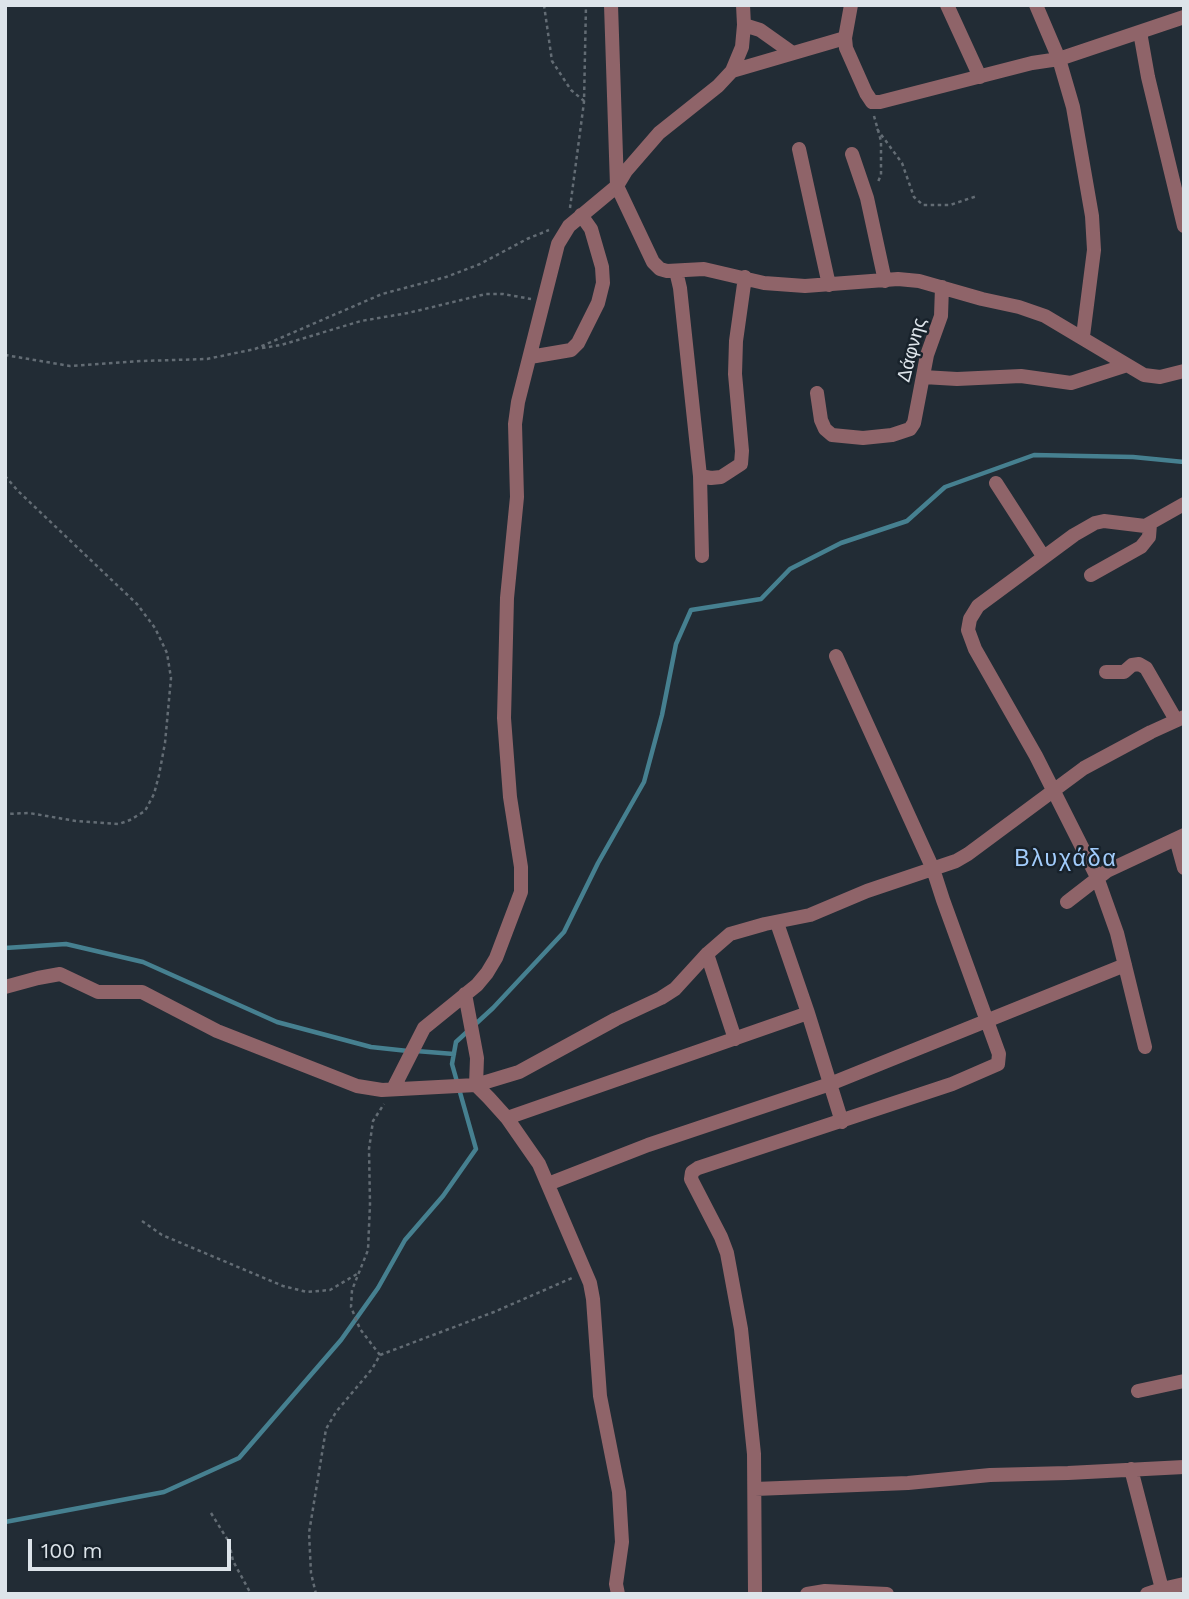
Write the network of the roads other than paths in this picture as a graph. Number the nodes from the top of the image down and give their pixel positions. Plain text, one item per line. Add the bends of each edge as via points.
1 (611, 5) edge
2 (743, 5) edge
3 (851, 5) edge
4 (947, 5) edge
5 (1036, 5) edge
6 (1184, 17) edge
7 (744, 25) junction
8 (1140, 33) junction
9 (845, 38) junction
10 (791, 52) junction
11 (1059, 59) junction
12 (732, 71) junction
13 (980, 77) junction
14 (799, 149) dead end
15 (852, 154) dead end
16 (617, 186) junction
17 (581, 215) junction
18 (1184, 226) edge
19 (676, 271) junction
20 (745, 277) junction
21 (885, 281) junction
22 (829, 285) junction
23 (942, 287) junction
24 (1083, 336) junction
25 (530, 358) junction
26 (1127, 365) junction
27 (1184, 370) edge
28 (923, 377) junction
29 (817, 393) dead end
30 (700, 476) junction
31 (996, 482) dead end
32 (1184, 504) edge
33 (1150, 524) junction
34 (702, 556) dead end
35 (1043, 556) junction
36 (1091, 575) dead end
37 (836, 656) dead end
38 (1106, 671) dead end
39 (1180, 719) edge
40 (1053, 790) junction
41 (1180, 837) edge
42 (1184, 868) edge
43 (933, 869) junction
44 (1097, 877) junction
45 (1067, 902) dead end
46 (777, 923) junction
47 (707, 954) junction
48 (1125, 965) junction
49 (5, 987) edge
50 (465, 995) junction
51 (808, 1013) junction
52 (988, 1020) junction
53 (735, 1039) junction
54 (1145, 1047) dead end
55 (830, 1084) junction
56 (476, 1085) junction
57 (393, 1089) junction
58 (507, 1118) junction
59 (842, 1122) junction
60 (548, 1184) junction
61 (1184, 1381) edge
62 (1138, 1391) dead end
63 (1184, 1467) edge
64 (1131, 1469) junction
65 (754, 1489) junction
66 (1184, 1584) edge
67 (1154, 1591) edge
68 (618, 1594) edge
69 (755, 1594) edge
70 (807, 1594) edge
71 (887, 1594) edge

1 - 16 street
2 - 7 street
3 - 9 street
4 - 13 street
5 - 11 street
6 - 8 street
7 - 10 street via 760,30
7 - 12 street via 742,47
8 - 11 street
8 - 18 street
9 - 10 street
9 - 13 street via 872,102
10 - 12 street
11 - 13 street
11 - 24 street via 1073,107 1092,216 1094,250
12 - 16 street via 659,133
14 - 22 street
15 - 21 street
16 - 17 street
16 - 19 street via 653,262 660,269
17 - 25 street via 558,244
17 - 25 street via 591,229 602,267 598,303 571,350
19 - 20 street via 704,269
19 - 30 street
20 - 22 street via 779,284
20 - 30 street via 736,352 741,464 722,477
21 - 22 street
21 - 23 street via 919,281
23 - 24 street via 1033,311
23 - 28 street, Δάφνης via 941,316
24 - 26 street
25 - 50 street via 515,424 517,497 506,634 505,747 521,892 496,958
26 - 27 street via 1152,377
26 - 28 street via 1063,384 1021,376
28 - 29 street, Δάφνης via 914,423 892,435 832,435 821,420
30 - 34 street
31 - 35 street
32 - 33 street
33 - 35 street via 1095,523
33 - 36 street via 1149,537 1141,547
35 - 40 street via 978,606 968,631
37 - 43 street
38 - 39 street via 1124,672 1139,664 1146,668
39 - 40 street via 1093,762
40 - 43 street via 968,854
40 - 44 street
41 - 42 street
41 - 44 street
43 - 46 street
43 - 52 street
44 - 45 street
44 - 48 street
46 - 47 street via 730,934
46 - 51 street
47 - 53 street
47 - 56 street via 683,982 661,998 519,1072
48 - 52 street
48 - 54 street
49 - 57 street via 60,974 98,992 142,992 217,1031 313,1070 356,1086
50 - 56 street via 477,1058
50 - 57 street via 424,1028
51 - 53 street
51 - 55 street
52 - 55 street
52 - 59 street via 998,1064
53 - 58 street
55 - 59 street
55 - 60 street
56 - 57 street
56 - 58 street
58 - 60 street
59 - 65 street via 698,1168 691,1175 727,1253 751,1413
60 - 68 street via 586,1271 593,1299 600,1396 619,1492
61 - 62 street
63 - 64 street
64 - 65 street
64 - 67 street
65 - 69 street
66 - 67 street
70 - 71 street

